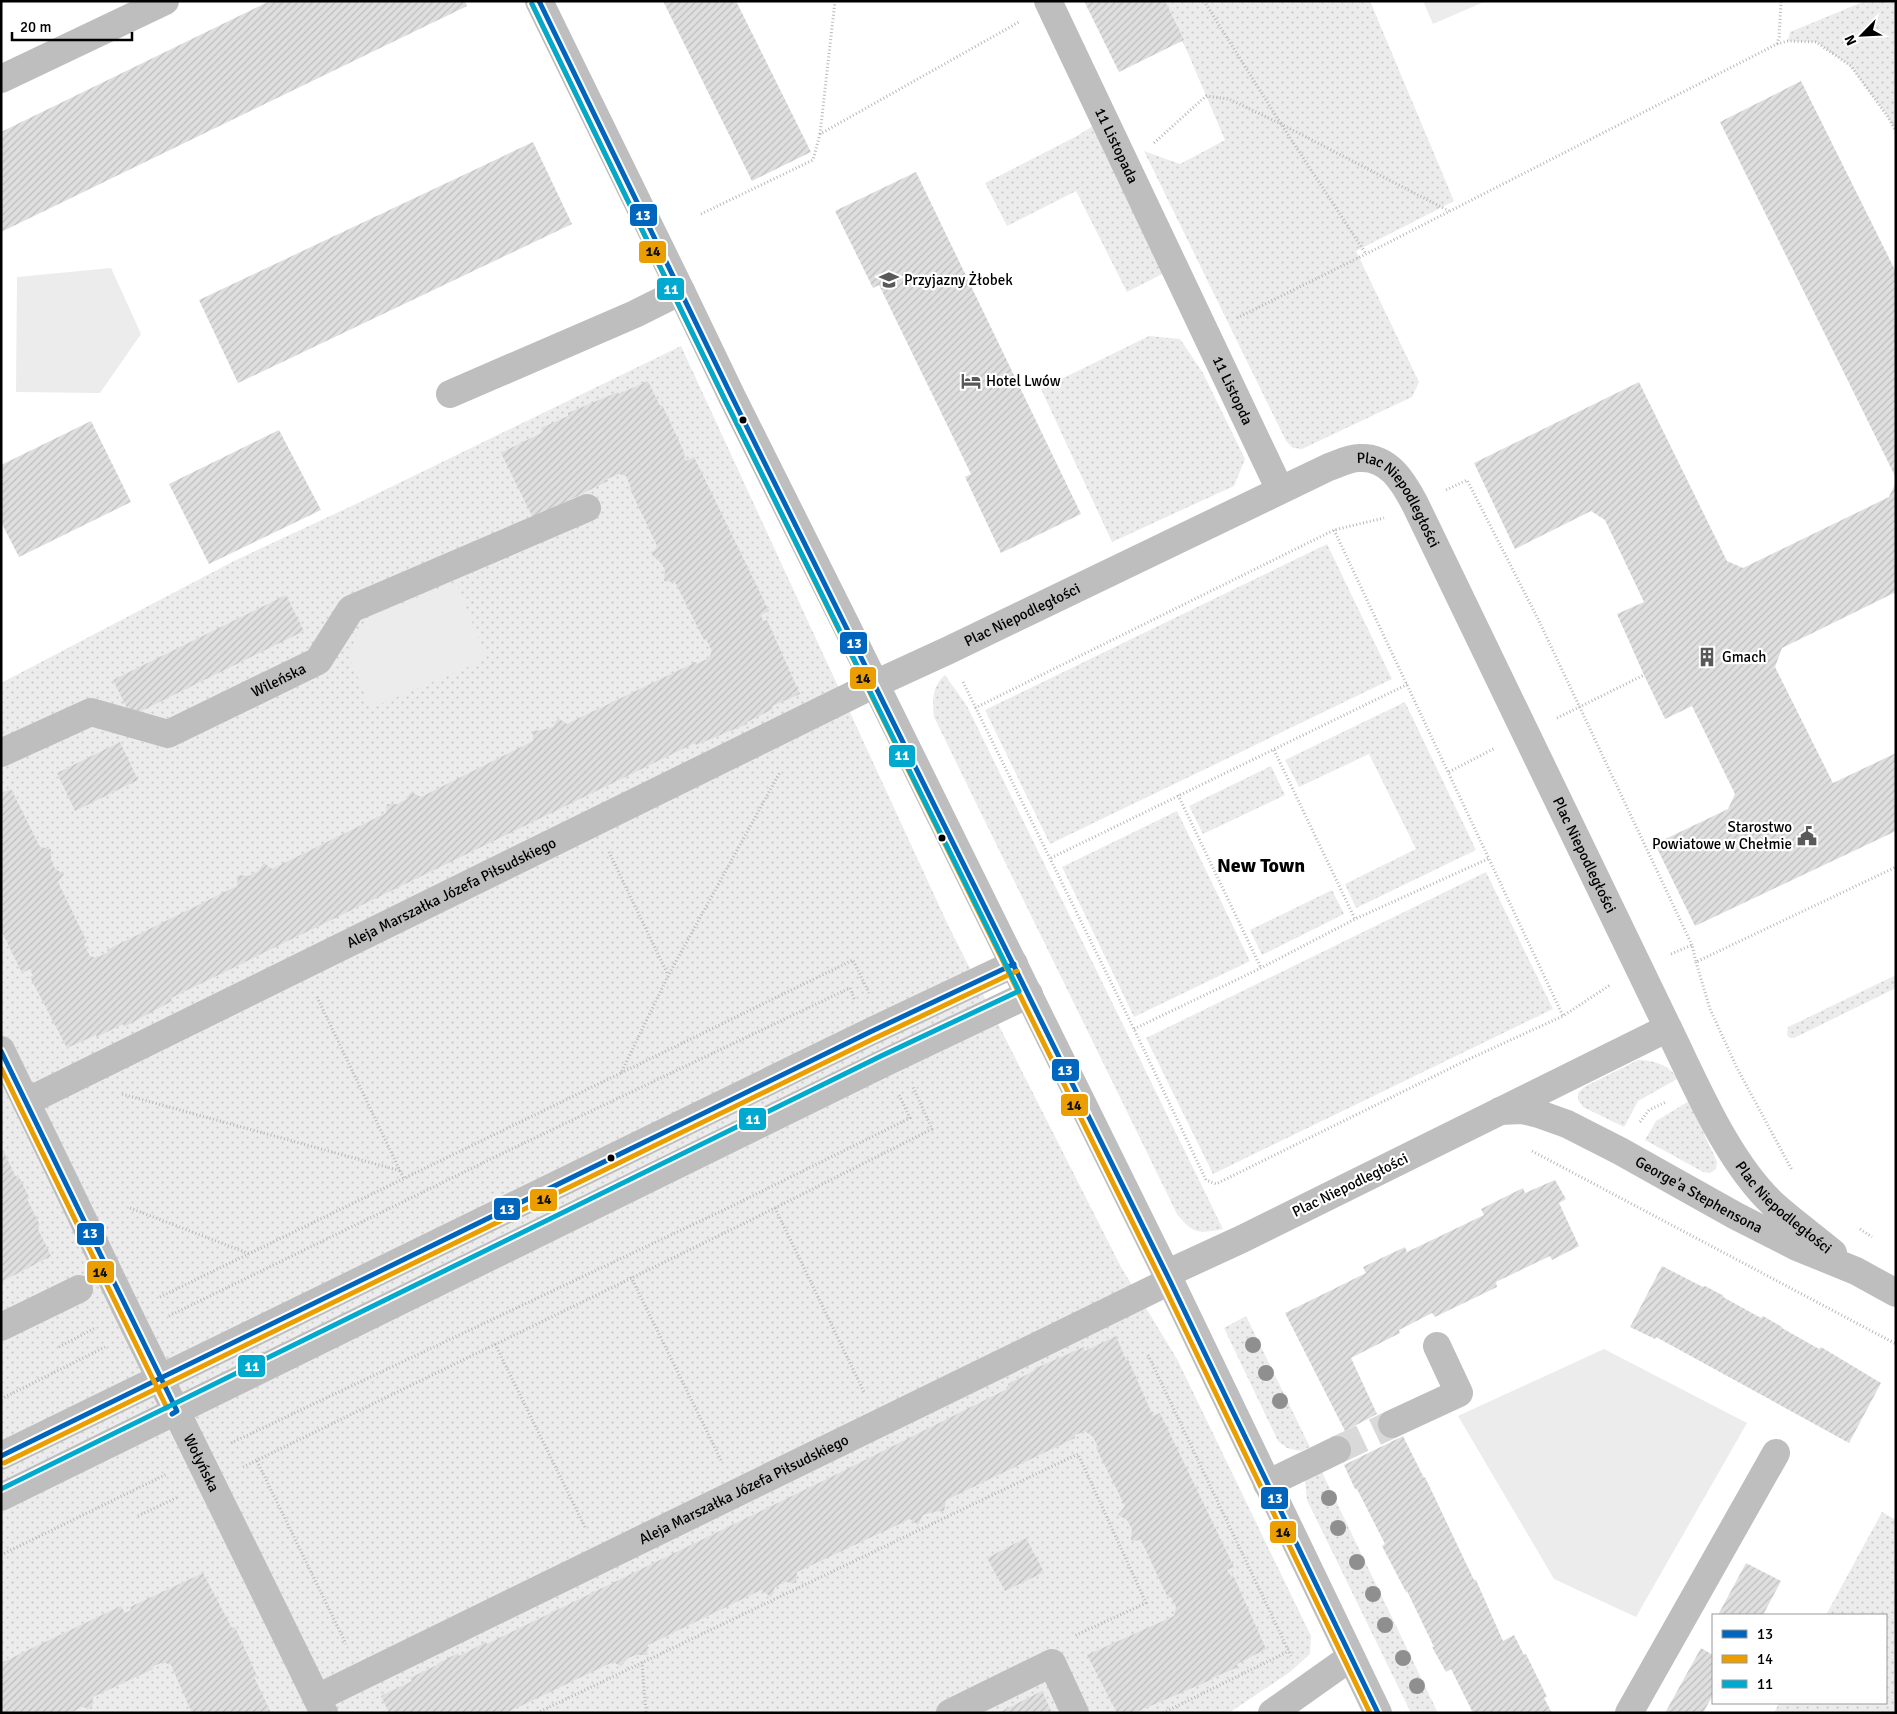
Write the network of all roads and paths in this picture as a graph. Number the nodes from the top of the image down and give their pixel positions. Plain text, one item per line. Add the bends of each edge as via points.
1 (165, 1) edge
2 (539, 1) edge
3 (836, 1) edge
4 (1204, 1) edge
5 (1781, 1) edge
6 (1049, 3) edge
7 (1777, 44) junction
8 (1, 79) edge
9 (1281, 124) junction
10 (1896, 132) edge
11 (820, 134) junction
12 (1152, 145) dead end
13 (1449, 211) junction
14 (701, 214) dead end
15 (1366, 254) junction
16 (681, 290) junction
17 (1185, 290) joint
18 (1250, 311) dead end
19 (450, 394) dead end
20 (1280, 490) junction
21 (1415, 504) junction
22 (587, 508) dead end
23 (1334, 530) junction
24 (1644, 675) dead end
25 (875, 684) junction
26 (1408, 684) junction
27 (1607, 694) dead end
28 (1274, 750) junction
29 (1, 754) edge
30 (782, 768) dead end
31 (1178, 795) junction
32 (595, 822) junction
33 (1050, 858) junction
34 (1490, 858) junction
35 (1896, 867) edge
36 (1355, 920) junction
37 (1692, 944) junction
38 (1696, 962) junction
39 (302, 966) junction
40 (1261, 968) junction
41 (1640, 969) junction
42 (668, 976) junction
43 (1022, 980) junction
44 (850, 988) dead end
45 (1564, 1016) junction
46 (1668, 1028) junction
47 (1134, 1029) junction
48 (1, 1050) edge
49 (1737, 1068) junction
50 (71, 1080) junction
51 (1697, 1087) junction
52 (26, 1102) junction
53 (1499, 1111) junction
54 (910, 1118) dead end
55 (1528, 1149) dead end
56 (1620, 1151) junction
57 (401, 1171) junction
58 (1794, 1173) dead end
59 (404, 1179) junction
60 (1605, 1188) junction
61 (130, 1208) dead end
62 (775, 1208) dead end
63 (1857, 1227) dead end
64 (1878, 1242) dead end
65 (250, 1254) junction
66 (1856, 1271) junction
67 (631, 1277) dead end
68 (1168, 1278) junction
69 (79, 1289) dead end
70 (1896, 1293) edge
71 (128, 1313) junction
72 (166, 1318) dead end
73 (1, 1327) edge
74 (114, 1343) dead end
75 (495, 1344) dead end
76 (1896, 1344) edge
77 (1437, 1346) dead end
78 (58, 1347) dead end
79 (1148, 1355) dead end
80 (160, 1378) junction
81 (1, 1399) edge
82 (177, 1411) junction
83 (878, 1423) junction
84 (1392, 1424) tunnel mouth
85 (246, 1436) dead end
86 (1337, 1450) tunnel mouth
87 (1776, 1452) dead end
88 (1, 1456) edge
89 (257, 1461) dead end
90 (172, 1472) dead end
91 (1267, 1484) junction
92 (737, 1492) junction
93 (1, 1497) edge
94 (1, 1555) edge
95 (600, 1559) junction
96 (1067, 1640) dead end
97 (1288, 1651) junction
98 (1351, 1657) junction
99 (642, 1662) junction
100 (361, 1676) junction
101 (1307, 1688) junction
102 (320, 1705) edge
103 (537, 1713) edge
104 (646, 1713) edge
105 (950, 1713) edge
106 (1075, 1713) edge
107 (1163, 1713) edge
108 (1272, 1713) edge
109 (1378, 1713) edge
110 (1630, 1713) edge

1 - 8 street
2 - 16 street
3 - 11 path
4 - 9 path
5 - 7 path
6 - 11 path
6 - 17 street, 11 Listopada
7 - 10 path via 1816,42 1850,66
7 - 13 path
9 - 12 path via 1229,99 1206,96
9 - 13 path
9 - 15 path
11 - 14 path via 813,160
13 - 15 path
15 - 18 path
16 - 19 street via 635,314
16 - 25 street
17 - 20 street, 11 Listopda
20 - 21 street, Plac Niepodległości via 1329,467 1358,458 1383,462 1402,480
20 - 25 street, Plac Niepodległości
21 - 23 path via 1382,519
21 - 37 path via 1468,480 1539,621
21 - 41 street, Plac Niepodległości
22 - 29 street, Wileńska via 351,609 318,661 168,734 91,712
23 - 26 path
23 - 33 path via 975,708
24 - 27 path
25 - 32 street, Aleja Marszałka Józefa Piłsudskiego
25 - 43 street
26 - 28 path
26 - 34 path
28 - 31 path
28 - 36 path
30 - 42 path
31 - 33 path
31 - 40 path
32 - 39 street, Aleja Marszałka Józefa Piłsudskiego
32 - 42 path
33 - 47 path
34 - 36 path
34 - 45 path
35 - 38 path
36 - 40 path
37 - 38 path
37 - 41 path
38 - 49 path via 1710,1009
39 - 50 street, Aleja Marszałka Józefa Piłsudskiego
39 - 57 path
40 - 47 path
41 - 45 path via 1601,989
41 - 46 street, Plac Niepodległości
42 - 59 path via 621,1073
43 - 68 street
43 - 80 street via 870,1032
43 - 82 street via 884,1063
44 - 72 path
45 - 47 path via 1467,1060 1216,1184 1206,1180
46 - 51 street, Plac Niepodległości
46 - 53 street, Plac Niepodległości
48 - 52 street, Wołyńska
49 - 51 path
49 - 58 path
50 - 52 street, Aleja Marszałka Józefa Piłsudskiego
50 - 57 path
51 - 56 path via 1649,1110
51 - 66 street, Plac Niepodległości via 1741,1165 1773,1204
52 - 71 street, Wołyńska
53 - 56 street, George'a Stephensona via 1522,1110 1539,1114
53 - 68 street, Plac Niepodległości
54 - 85 path
55 - 60 path
56 - 60 path
56 - 66 street, George'a Stephensona via 1788,1243
57 - 59 path
59 - 65 path
60 - 76 path
61 - 65 path
62 - 83 path
63 - 64 path
65 - 71 path
66 - 70 street, George'a Stephensona
67 - 92 path
68 - 83 street, Aleja Marszałka Józefa Piłsudskiego
68 - 91 street
69 - 73 street
71 - 78 path
71 - 80 street, Wołyńska
74 - 81 path
75 - 95 path
77 - 84 street via 1459,1393
79 - 97 path
80 - 82 street, Wołyńska
80 - 88 street
82 - 93 street
82 - 102 street, Wołyńska
83 - 92 street, Aleja Marszałka Józefa Piłsudskiego
86 - 91 street
87 - 110 street
89 - 100 path
90 - 94 path
91 - 98 street
92 - 95 street, Aleja Marszałka Józefa Piłsudskiego
95 - 100 street, Aleja Marszałka Józefa Piłsudskiego
96 - 99 path via 1146,1604 1078,1454
97 - 101 path
97 - 107 path
98 - 101 street
98 - 109 street
99 - 103 path
99 - 104 path
100 - 102 street, Aleja Marszałka Józefa Piłsudskiego
101 - 108 street
105 - 106 street via 1052,1663

